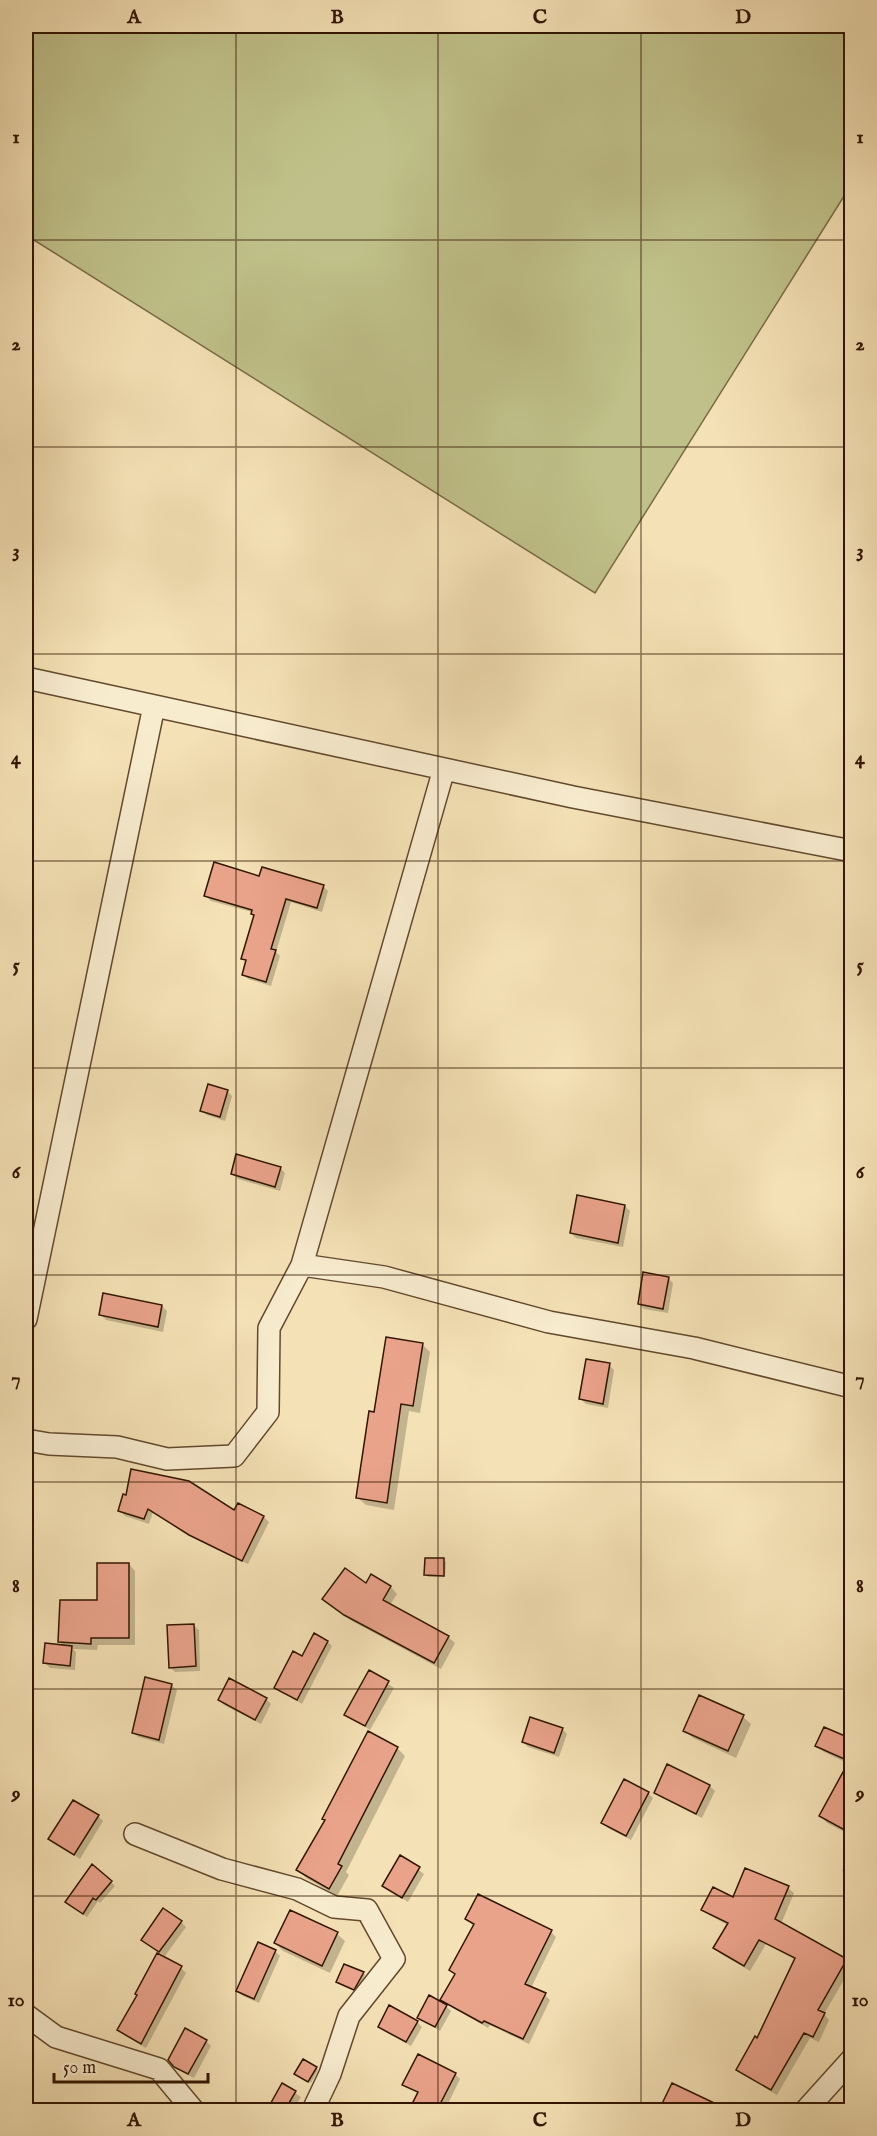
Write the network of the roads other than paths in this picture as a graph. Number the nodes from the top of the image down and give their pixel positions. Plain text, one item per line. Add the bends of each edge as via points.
1 (26, 678) edge
2 (154, 705) junction
3 (444, 769) junction
4 (852, 850) edge
5 (302, 1265) junction
6 (26, 1319) edge
7 (852, 1387) edge
8 (26, 1440) edge
9 (135, 1834) dead end
10 (26, 2015) edge
11 (852, 2059) edge
12 (193, 2110) edge
13 (313, 2110) edge
14 (806, 2110) edge

1 - 2 street
2 - 3 street
2 - 6 street
3 - 4 street
3 - 5 street
5 - 7 street via 384,1277 549,1322 694,1348
5 - 8 street via 269,1328 268,1412 234,1456 168,1459 117,1447
9 - 13 street via 222,1869 297,1889 334,1907 366,1910 394,1959 349,2016 330,2074
10 - 12 street via 56,2037 159,2068
11 - 14 street

